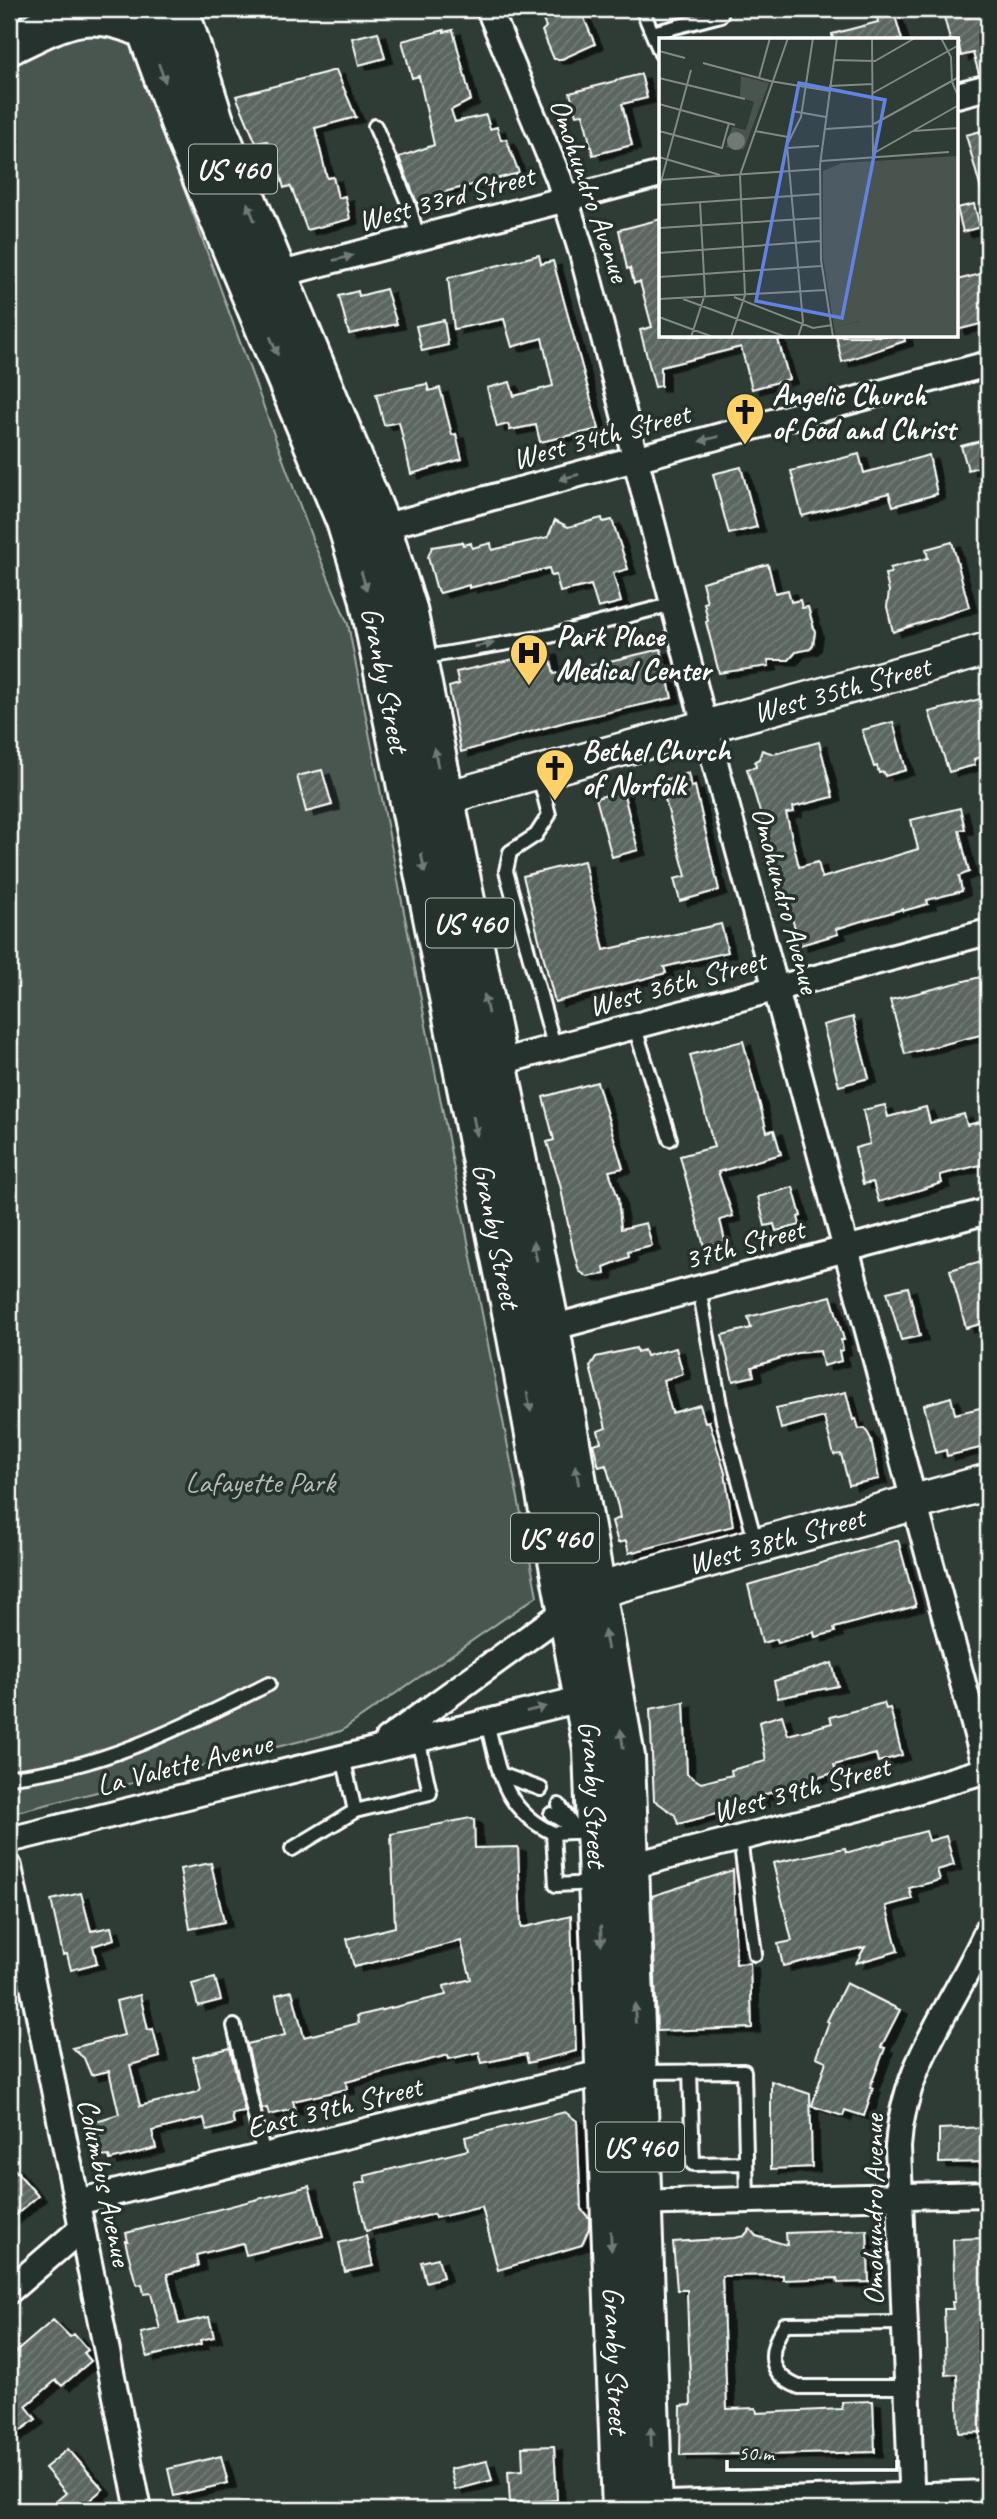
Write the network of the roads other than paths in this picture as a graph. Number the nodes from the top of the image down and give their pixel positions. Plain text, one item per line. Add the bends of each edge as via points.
1 (179, 9) edge
2 (489, 9) edge
3 (642, 9) edge
4 (42, 14) dead end
5 (721, 15) dead end
6 (142, 19) edge
7 (652, 33) junction
8 (9, 45) edge
9 (659, 49) edge
10 (988, 87) edge
11 (958, 95) edge
12 (374, 127) dead end
13 (659, 175) edge
14 (566, 199) junction
15 (418, 238) junction
16 (262, 279) junction
17 (988, 364) edge
18 (635, 459) junction
19 (366, 531) junction
20 (673, 604) junction
21 (988, 649) edge
22 (417, 658) junction
23 (706, 726) junction
24 (538, 772) junction
25 (428, 802) junction
26 (988, 932) edge
27 (778, 988) junction
28 (635, 1028) junction
29 (555, 1049) junction
30 (481, 1067) junction
31 (670, 1139) dead end
32 (988, 1211) edge
33 (845, 1250) junction
34 (699, 1288) junction
35 (533, 1332) junction
36 (988, 1482) edge
37 (914, 1501) junction
38 (756, 1546) junction
39 (583, 1600) junction
40 (269, 1684) dead end
41 (585, 1698) junction
42 (487, 1721) junction
43 (418, 1738) junction
44 (375, 1749) junction
45 (343, 1757) junction
46 (500, 1773) junction
47 (988, 1773) edge
48 (9, 1777) edge
49 (537, 1792) dead end
50 (555, 1810) dead end
51 (355, 1811) junction
52 (588, 1831) junction
53 (553, 1833) junction
54 (740, 1838) junction
55 (9, 1840) edge
56 (292, 1849) dead end
57 (9, 1867) edge
58 (614, 1875) junction
59 (12, 1908) edge
60 (988, 1929) edge
61 (755, 1954) dead end
62 (234, 2026) dead end
63 (690, 2071) junction
64 (621, 2072) junction
65 (264, 2156) junction
66 (746, 2163) junction
67 (900, 2194) junction
68 (988, 2194) edge
69 (747, 2199) junction
70 (77, 2202) junction
71 (626, 2203) junction
72 (82, 2228) junction
73 (9, 2291) edge
74 (905, 2323) junction
75 (908, 2387) junction
76 (988, 2493) edge
77 (956, 2502) edge
78 (911, 2503) edge
79 (637, 2508) edge
80 (139, 2510) edge

16 -> 1 main road, Granby Street / US 460
2 - 14 street, Omohundro Avenue
3 - 7 lane
4 - 8 lane
5 - 7 lane
6 - 8 main road via 84,14 64,18
6 -> 16 main road, Granby Street / US 460 via 185,136
7 - 9 lane
10 - 11 street
12 - 15 lane via 408,203
13 - 14 street, West 33rd Street
14 - 15 street, West 33rd Street
14 - 18 street, Omohundro Avenue
16 -> 15 street, West 33rd Street
16 - 19 main road, Granby Street / US 460
17 -> 18 street, West 34th Street
18 -> 19 street, West 34th Street
18 - 20 street, Omohundro Avenue
19 - 22 main road, Granby Street / US 460 via 407,609
19 -> 25 main road, Granby Street / US 460 via 376,628
22 -> 20 lane via 550,636
20 - 23 street, Omohundro Avenue
21 - 23 street, West 35th Street
25 -> 22 main road, Granby Street / US 460
23 - 24 street, West 35th Street
23 - 27 street, Omohundro Avenue
24 - 25 street, West 35th Street
24 - 29 lane via 549,815 536,835 510,852 506,871
25 - 30 main road, Granby Street / US 460
26 - 27 street, West 36th Street
27 - 28 street, West 36th Street
27 - 33 street, Omohundro Avenue
28 - 29 street, West 36th Street
28 - 31 lane
29 - 30 street, West 36th Street
30 - 35 main road, Granby Street / US 460
32 - 33 street, 37th Street
33 - 34 street, 37th Street
33 - 37 street, Omohundro Avenue
34 - 35 street, 37th Street
34 - 38 lane via 723,1420
35 - 39 main road, Granby Street / US 460
36 - 37 main road, West 38th Street
37 - 38 main road, West 38th Street
37 - 47 street, Omohundro Avenue
38 - 39 main road, West 38th Street
39 - 41 main road, Granby Street / US 460
39 - 44 street, La Valette Avenue
58 -> 39 main road, Granby Street / US 460 via 625,1757
40 - 48 lane via 128,1749
42 -> 41 street, La Valette Avenue
41 - 52 main road, Granby Street / US 460 via 593,1749
42 - 43 street, La Valette Avenue
42 - 46 lane
43 - 44 street, La Valette Avenue
43 - 51 lane via 430,1793
44 - 45 street, La Valette Avenue
45 - 51 lane
45 - 55 street, La Valette Avenue
46 - 49 lane
46 - 53 lane via 503,1787 530,1822
47 - 54 street, West 39th Street
50 - 52 lane
51 - 56 lane
52 - 53 lane
52 - 58 main road, Granby Street / US 460
53 - 58 lane via 555,1885
54 - 58 street, West 39th Street
54 - 61 lane
57 - 59 street, Columbus Avenue
58 - 64 main road, Granby Street / US 460
59 - 70 street, Columbus Avenue
60 - 67 street, Omohundro Avenue via 907,2086 900,2116
62 - 65 lane
63 - 64 lane
63 - 66 lane via 744,2071
63 - 66 lane via 693,2164
64 - 65 street, East 39th Street
64 - 71 main road, Granby Street / US 460
65 - 70 street, East 39th Street
66 - 69 lane
67 - 68 street
67 - 69 street
67 - 74 street, Omohundro Avenue
69 - 71 street
70 - 72 street, Columbus Avenue
71 - 79 main road, Granby Street / US 460
72 - 73 street
72 - 80 street, Columbus Avenue
74 - 75 street, Omohundro Avenue
74 - 75 lane via 785,2324 773,2352 774,2368 783,2381 799,2387
75 - 78 street, Omohundro Avenue
76 - 77 street
77 - 78 street
78 - 79 street

